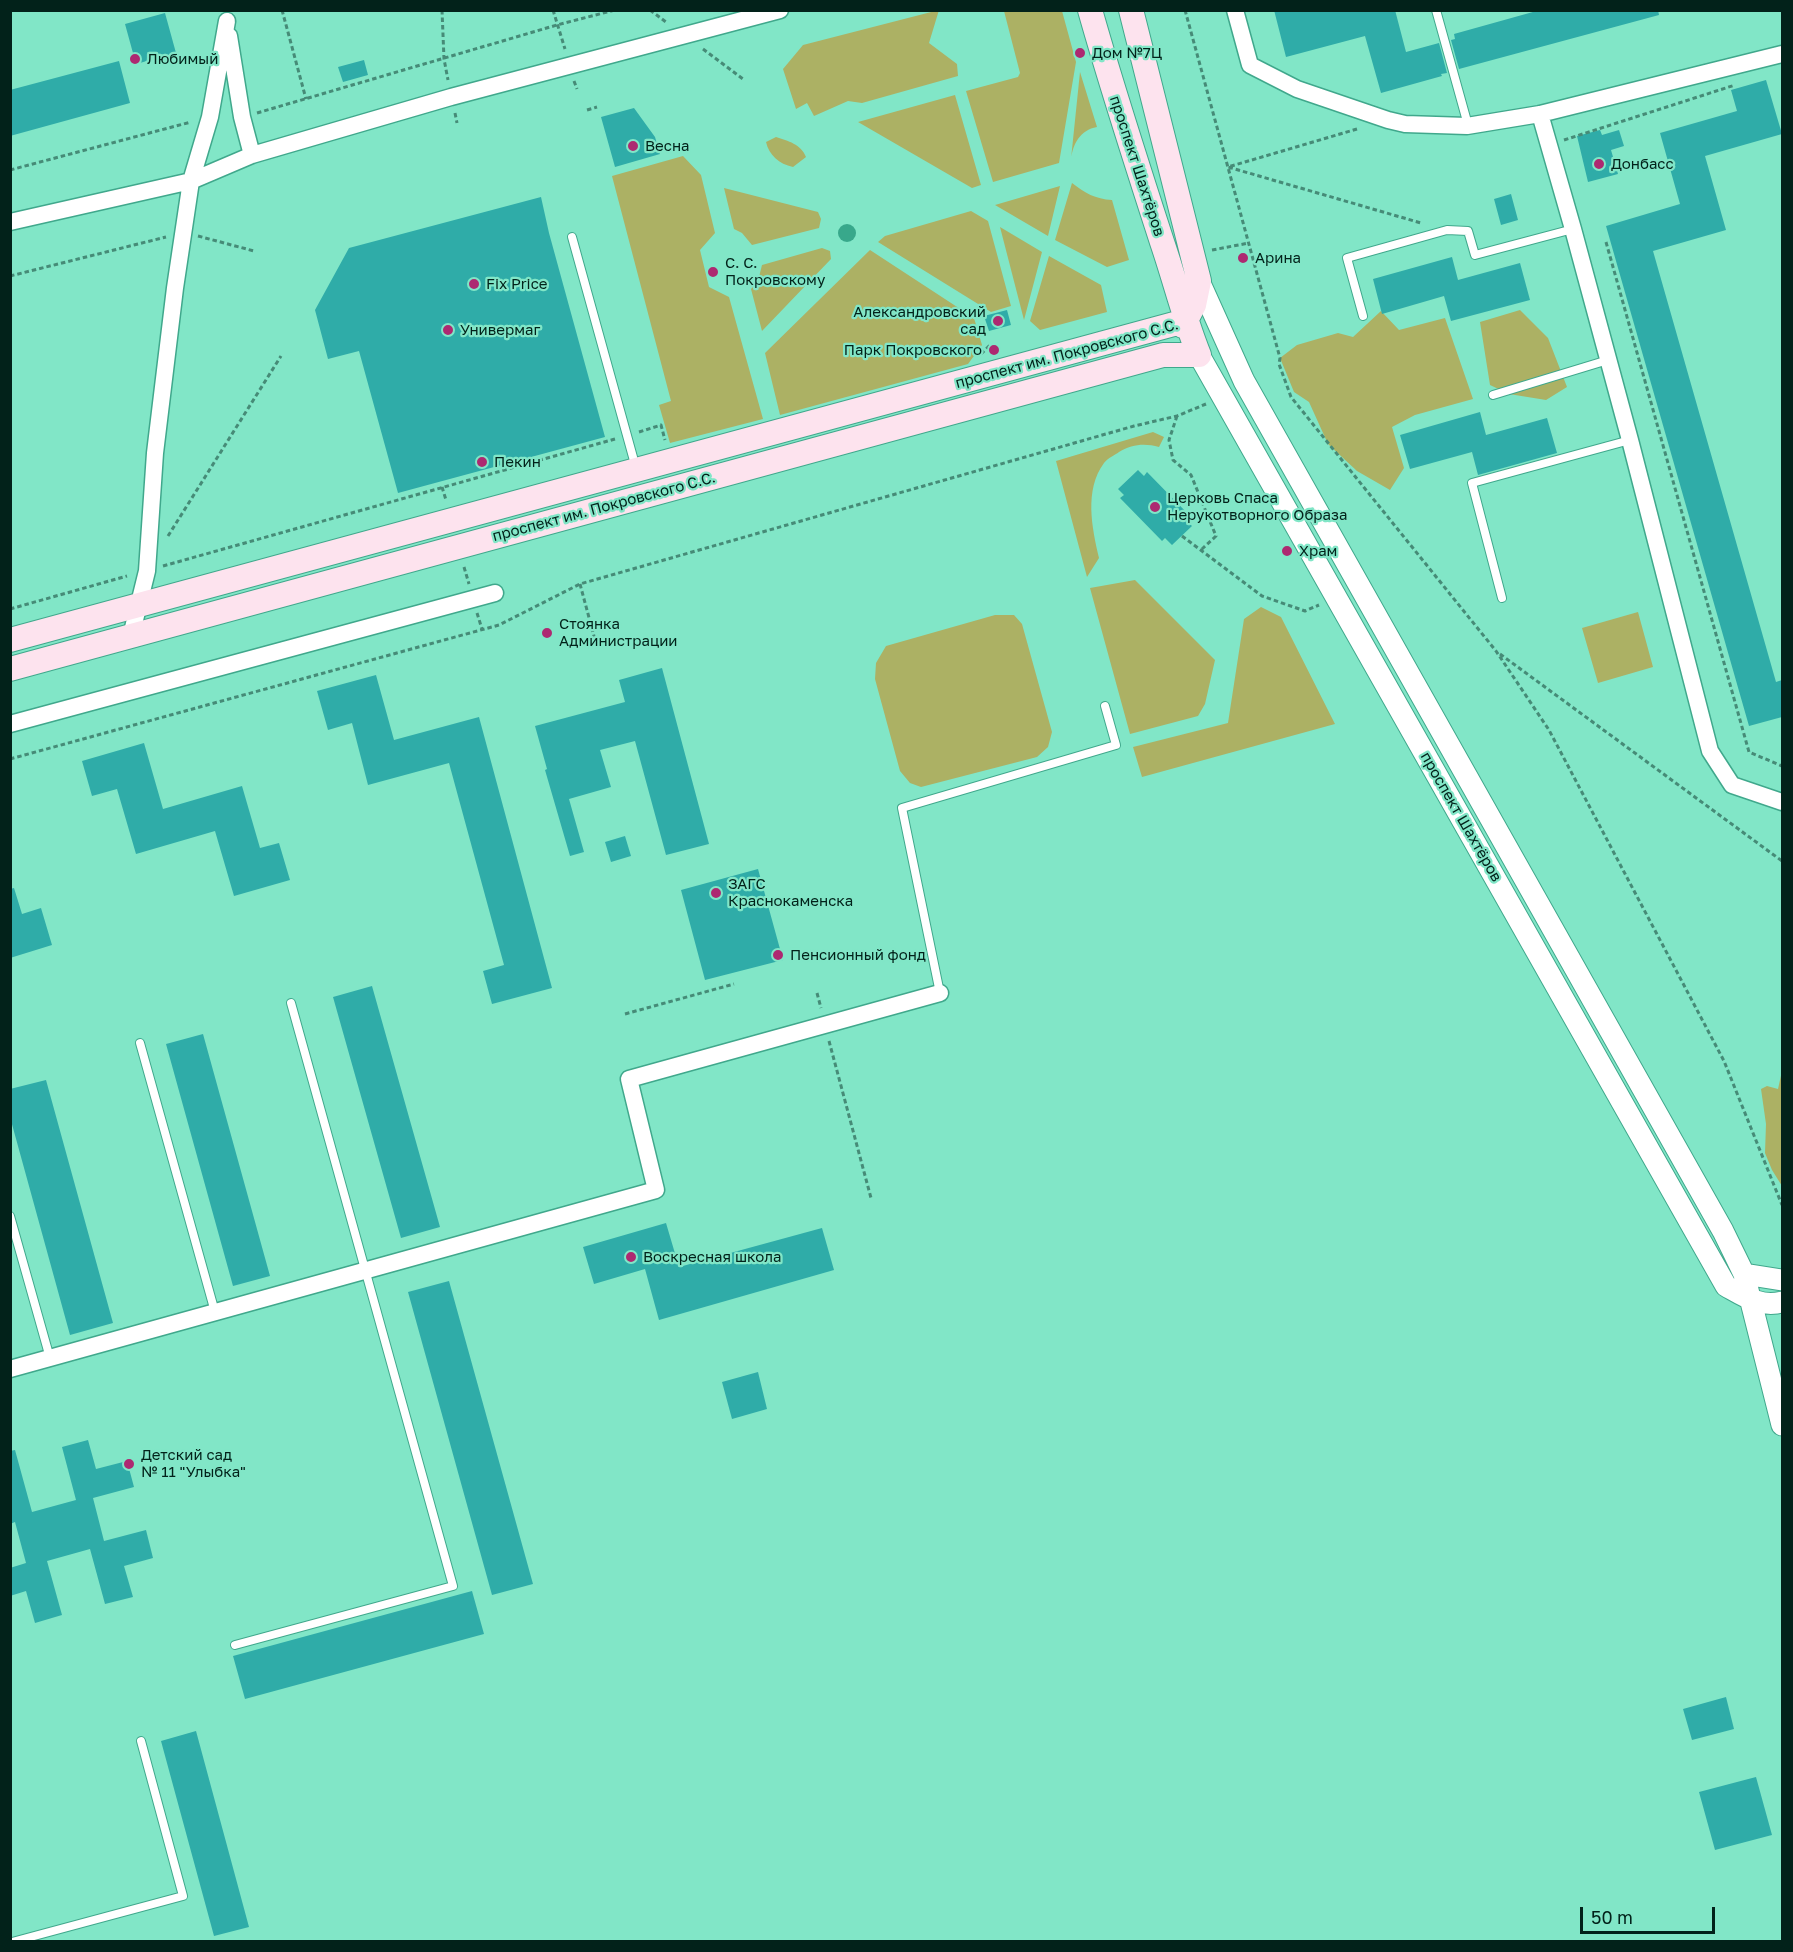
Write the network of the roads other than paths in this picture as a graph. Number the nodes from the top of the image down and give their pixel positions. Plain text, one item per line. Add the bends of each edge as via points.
1 (780, 10) edge
2 (1090, 10) edge
3 (1131, 10) edge
4 (1235, 10) edge
5 (1436, 10) edge
6 (226, 16) edge
7 (1782, 54) edge
8 (1540, 114) junction
9 (1468, 126) junction
10 (252, 155) junction
11 (191, 181) junction
12 (10, 222) edge
13 (1574, 229) junction
14 (572, 237) dead end
15 (1199, 281) junction
16 (1362, 316) dead end
17 (1185, 321) junction
18 (1162, 355) junction
19 (1199, 355) junction
20 (1608, 360) junction
21 (1235, 362) junction
22 (1493, 395) dead end
23 (1630, 440) junction
24 (637, 471) junction
25 (495, 593) dead end
26 (1502, 598) dead end
27 (140, 604) junction
28 (131, 636) junction
29 (10, 640) edge
30 (10, 669) edge
31 (1105, 706) dead end
32 (10, 724) edge
33 (1782, 802) edge
34 (940, 993) joint
35 (291, 1003) dead end
36 (140, 1043) dead end
37 (10, 1216) edge
38 (365, 1271) junction
39 (1744, 1274) junction
40 (1782, 1280) edge
41 (1752, 1301) junction
42 (1782, 1302) edge
43 (215, 1312) junction
44 (50, 1358) junction
45 (10, 1369) edge
46 (1782, 1425) edge
47 (235, 1645) dead end
48 (141, 1741) dead end
49 (12, 1941) edge

1 - 10 street via 451,97
2 - 17 main road, проспект Шахтёров
3 - 15 main road, проспект Шахтёров
4 - 9 street via 1250,65 1297,89 1405,124
5 - 9 lane
6 - 10 street
6 - 11 street via 210,117
7 - 8 street
8 - 9 street
8 - 13 street
10 - 11 street
11 - 12 street
11 - 27 street via 155,453 147,571
13 - 16 lane via 1475,255 1468,231 1447,230 1347,258
13 - 20 street
14 - 24 lane
15 - 17 main road, проспект Шахтёров via 1194,305
15 - 21 street, проспект Шахтёров
17 - 18 main road, проспект Шахтёров
17 - 19 main road, проспект Шахтёров
17 - 21 street, проспект Шахтёров via 1212,338
17 - 24 main road, проспект им. Покровского С.С.
18 - 19 main road, проспект им. Покровского С.С.
18 - 28 main road, проспект им. Покровского С.С.
19 - 41 street, проспект Шахтёров via 1726,1286
20 - 22 lane
20 - 23 street
21 - 39 street, проспект Шахтёров
23 - 26 lane via 1472,483
23 - 33 street via 1710,751 1732,784
24 - 27 main road, проспект им. Покровского С.С.
25 - 32 street
27 - 28 street
27 - 29 main road, проспект им. Покровского С.С.
28 - 30 main road, проспект им. Покровского С.С.
31 - 34 lane via 1116,745 902,808
34 - 38 street via 629,1078 656,1190
35 - 38 lane
36 - 43 lane
37 - 44 lane
38 - 43 street
38 - 47 lane via 453,1586
39 - 40 street
39 - 41 street, проспект Шахтёров
41 - 42 street
41 - 46 street, проспект Шахтёров
43 - 44 street
44 - 45 street
48 - 49 lane via 183,1896

